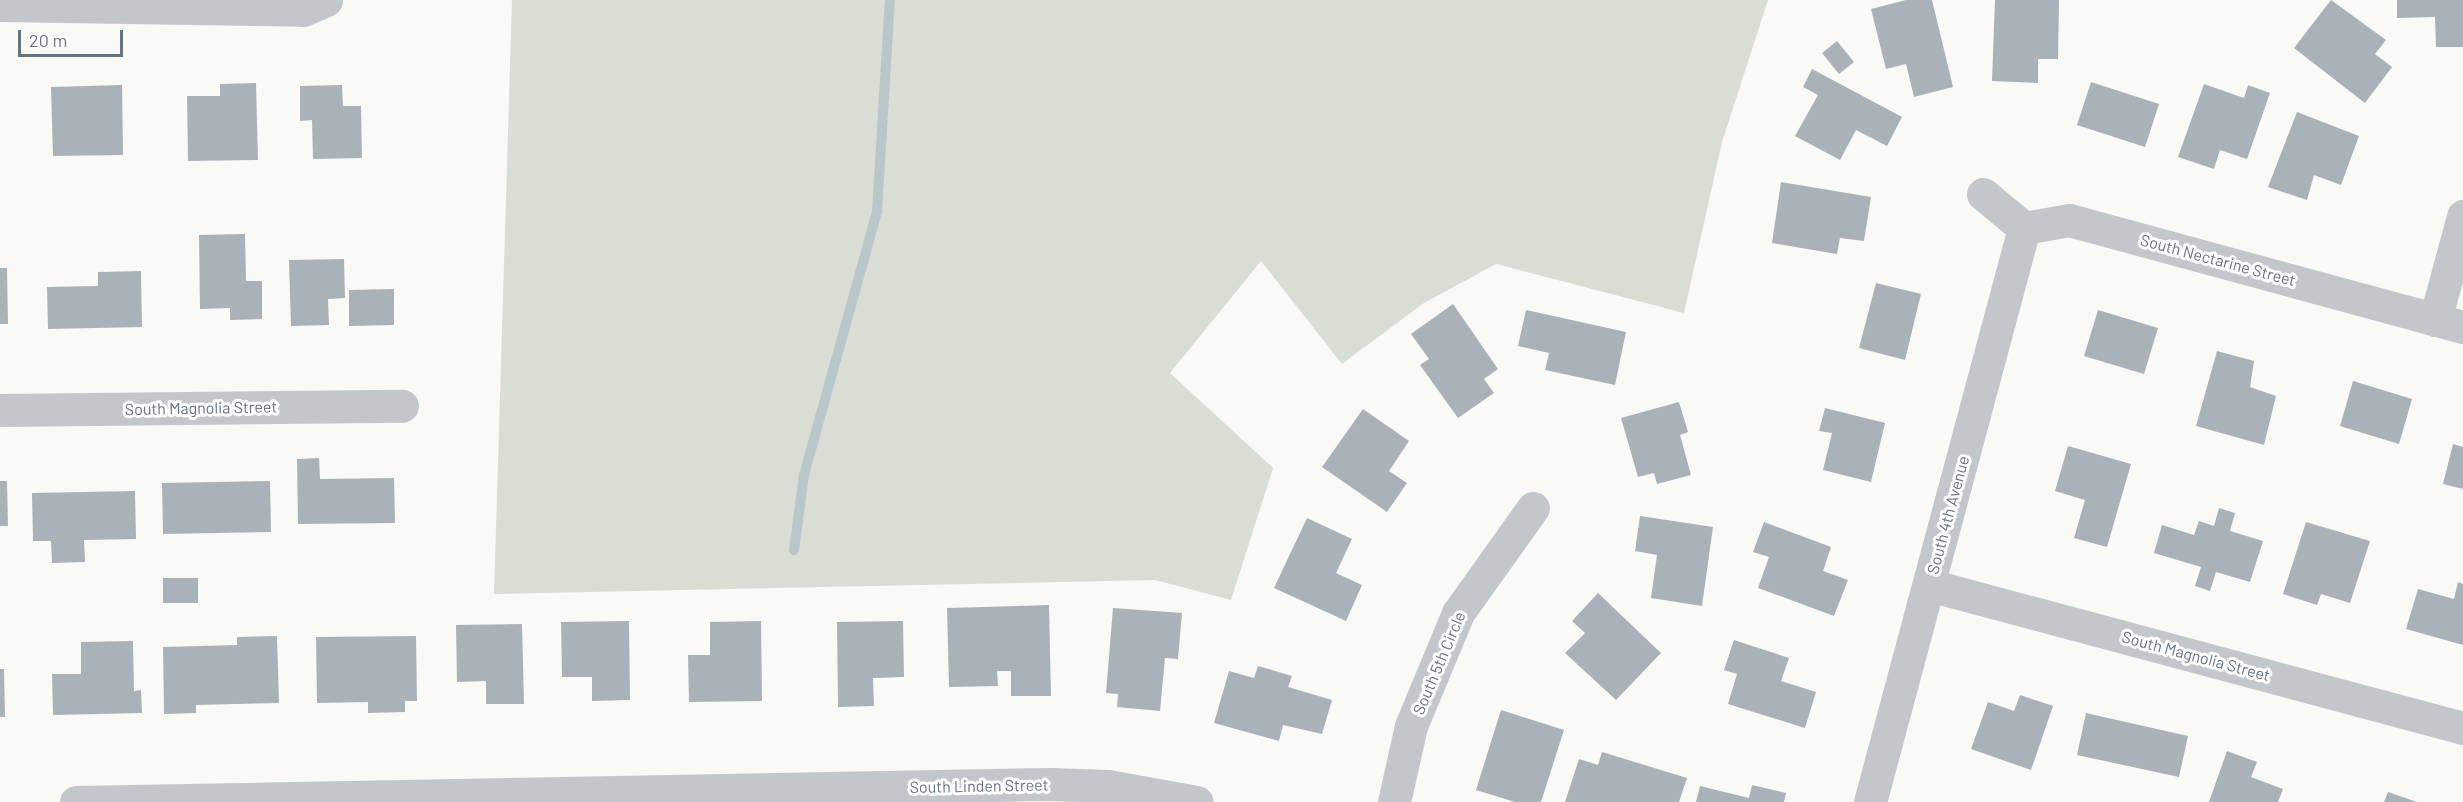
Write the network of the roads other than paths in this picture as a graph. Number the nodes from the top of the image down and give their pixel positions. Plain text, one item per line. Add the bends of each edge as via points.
1 (326, 0) edge
2 (0, 5) edge
3 (1983, 194) dead end
4 (2463, 216) edge
5 (2024, 228) junction
6 (2449, 323) edge
7 (402, 406) dead end
8 (0, 410) edge
9 (1533, 508) dead end
10 (1929, 585) junction
11 (2463, 728) edge
12 (208, 801) edge
13 (76, 802) edge
14 (1197, 802) edge
15 (1394, 802) edge
16 (1870, 802) edge

1 - 2 street via 303,10
3 - 5 street
4 - 6 street
5 - 6 street, South Nectarine Street via 2069,220
5 - 10 street, South 4th Avenue
7 - 8 street, South Magnolia Street
9 - 15 street, South 5th Circle via 1458,613 1412,726
10 - 11 street, South Magnolia Street
10 - 16 street, South 4th Avenue
12 - 13 street, South Linden Street
12 - 14 street, South Linden Street via 1051,784 1108,786

